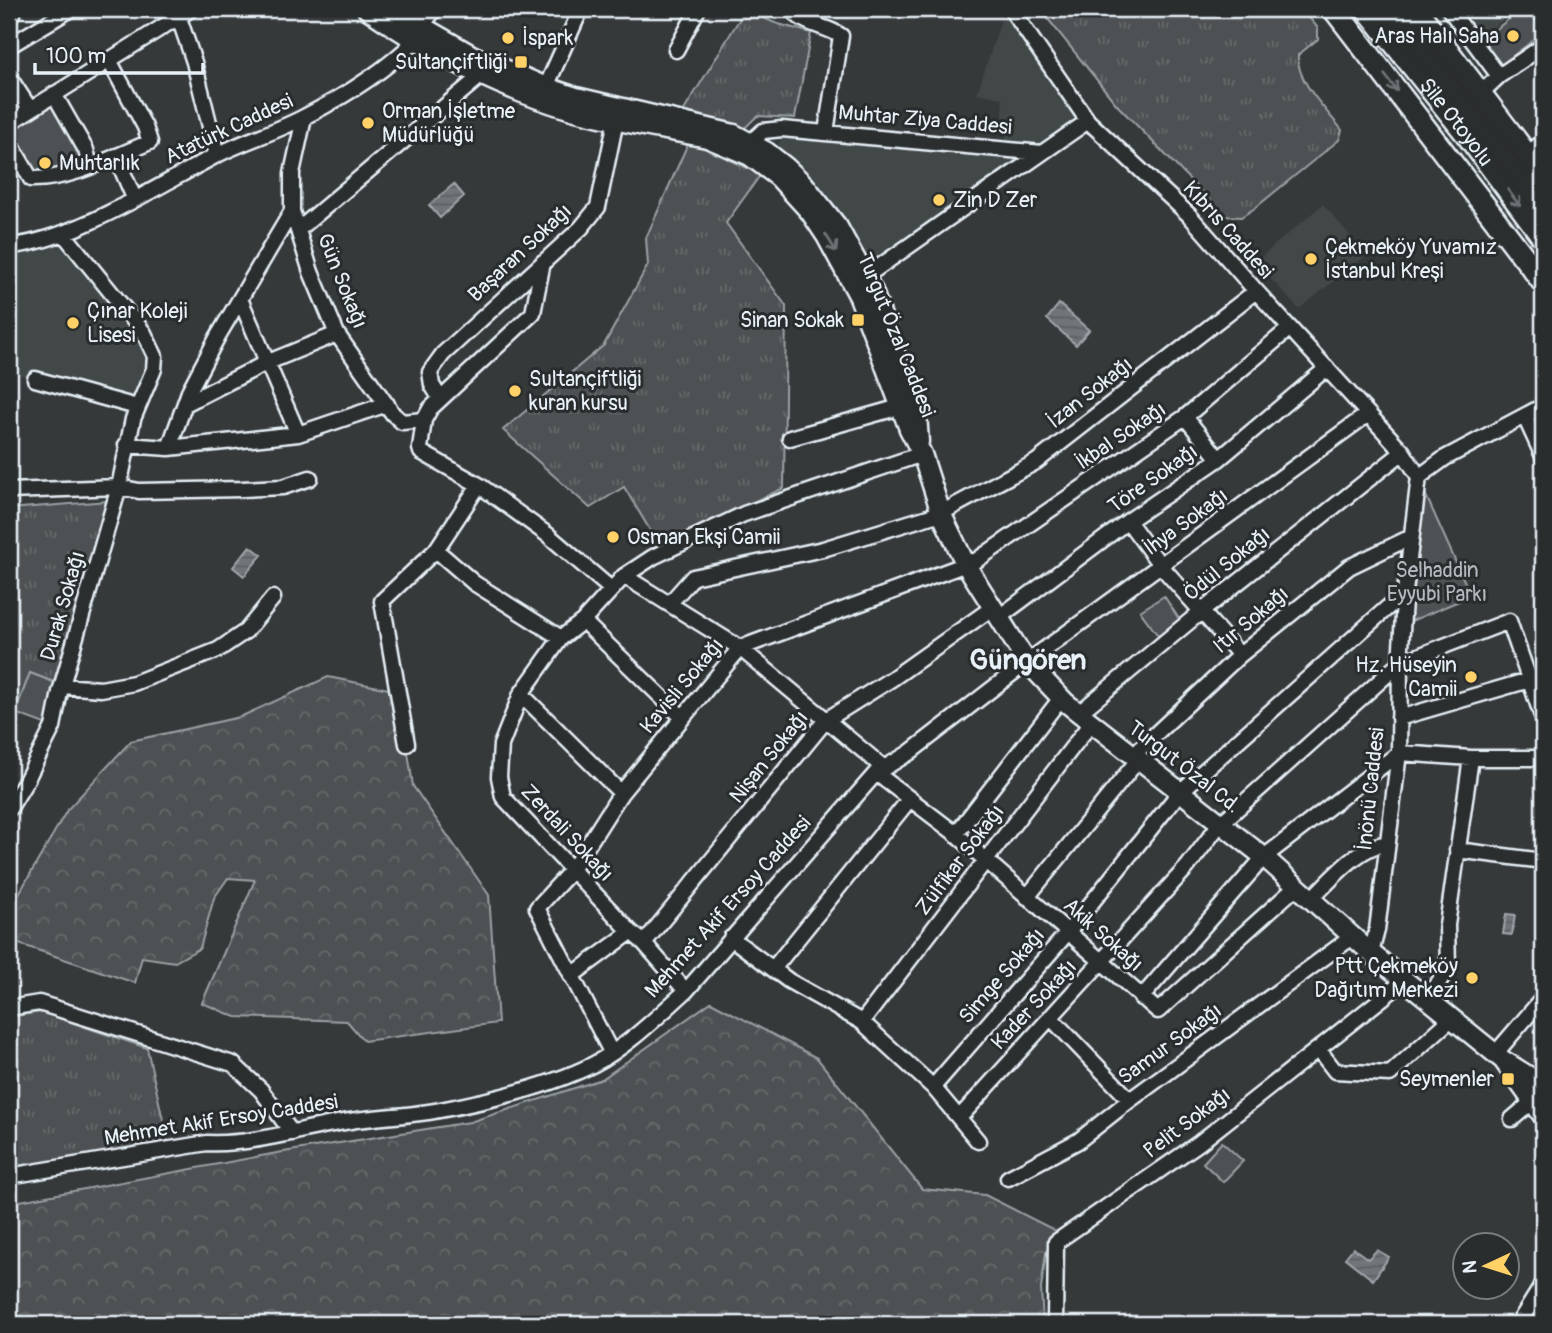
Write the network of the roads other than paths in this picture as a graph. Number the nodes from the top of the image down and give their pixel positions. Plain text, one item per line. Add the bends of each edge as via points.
1 (15, 9) edge
2 (71, 9) edge
3 (367, 9) edge
4 (392, 9) edge
5 (435, 9) edge
6 (582, 9) edge
7 (698, 9) edge
8 (792, 9) edge
9 (1010, 9) edge
10 (1334, 9) edge
11 (1367, 9) edge
12 (1390, 9) edge
13 (1416, 9) edge
14 (1449, 9) edge
15 (1538, 9) edge
16 (183, 11) edge
17 (1543, 15) edge
18 (9, 18) edge
19 (419, 33) junction
20 (9, 46) edge
21 (1543, 46) edge
22 (676, 50) dead end
23 (109, 60) junction
24 (483, 74) junction
25 (1499, 76) junction
26 (9, 77) edge
27 (545, 87) junction
28 (1481, 93) junction
29 (54, 94) junction
30 (30, 110) junction
31 (618, 114) junction
32 (304, 118) junction
33 (1088, 121) junction
34 (9, 122) edge
35 (826, 132) junction
36 (9, 141) edge
37 (746, 147) junction
38 (1535, 148) edge
39 (1042, 153) junction
40 (217, 155) junction
41 (116, 156) junction
42 (90, 166) junction
43 (1543, 176) edge
44 (134, 198) junction
45 (1543, 205) edge
46 (292, 211) junction
47 (298, 230) junction
48 (63, 233) junction
49 (1543, 237) edge
50 (9, 246) edge
51 (543, 262) junction
52 (866, 276) junction
53 (1543, 282) edge
54 (1256, 291) junction
55 (240, 299) junction
56 (1290, 328) junction
57 (337, 334) junction
58 (266, 363) junction
59 (1327, 368) junction
60 (35, 379) dead end
61 (440, 398) junction
62 (185, 404) junction
63 (387, 404) junction
64 (1543, 406) edge
65 (137, 407) junction
66 (900, 407) junction
67 (1368, 414) junction
68 (1185, 417) junction
69 (1525, 417) junction
70 (424, 421) junction
71 (298, 434) junction
72 (790, 438) dead end
73 (126, 445) junction
74 (169, 448) junction
75 (920, 449) junction
76 (1403, 452) junction
77 (1543, 456) edge
78 (1219, 459) junction
79 (1419, 477) junction
80 (310, 478) dead end
81 (479, 485) junction
82 (119, 487) junction
83 (9, 491) edge
84 (941, 513) junction
85 (1128, 522) junction
86 (1411, 537) junction
87 (436, 550) junction
88 (966, 565) junction
89 (1161, 566) junction
90 (624, 576) junction
91 (611, 589) junction
92 (1405, 592) junction
93 (273, 598) dead end
94 (668, 604) junction
95 (1202, 611) junction
96 (995, 613) junction
97 (583, 621) junction
98 (561, 638) junction
99 (740, 648) junction
100 (1240, 655) junction
101 (1027, 662) junction
102 (1400, 663) junction
103 (1537, 678) edge
104 (62, 686) junction
105 (521, 694) junction
106 (1061, 698) junction
107 (682, 717) junction
108 (1085, 718) junction
109 (1398, 718) junction
110 (1543, 719) edge
111 (826, 720) junction
112 (407, 744) dead end
113 (1398, 753) junction
114 (1135, 758) junction
115 (1471, 758) junction
116 (1543, 758) edge
117 (880, 771) junction
118 (621, 793) junction
119 (1179, 793) junction
120 (909, 800) junction
121 (9, 809) edge
122 (1219, 825) junction
123 (956, 834) junction
124 (1387, 844) junction
125 (1457, 850) junction
126 (1264, 857) junction
127 (986, 861) junction
128 (1543, 861) edge
129 (572, 870) junction
130 (1296, 887) junction
131 (1027, 897) junction
132 (1311, 899) junction
133 (1069, 931) junction
134 (631, 932) junction
135 (1352, 937) junction
136 (731, 938) junction
137 (644, 943) junction
138 (1371, 953) junction
139 (1102, 961) junction
140 (773, 969) junction
141 (571, 976) junction
142 (1404, 981) junction
143 (686, 991) junction
144 (1141, 998) junction
145 (1426, 998) junction
146 (1543, 998) edge
147 (9, 1008) edge
148 (1050, 1017) junction
149 (1451, 1019) junction
150 (862, 1022) junction
151 (1318, 1049) junction
152 (611, 1052) junction
153 (1499, 1057) junction
154 (933, 1087) junction
155 (1539, 1092) edge
156 (1130, 1100) junction
157 (1543, 1116) edge
158 (960, 1117) junction
159 (1512, 1119) dead end
160 (292, 1133) junction
161 (978, 1141) dead end
162 (9, 1176) edge
163 (1008, 1178) dead end
164 (1543, 1284) edge
165 (1055, 1324) edge
166 (1518, 1324) edge

1 - 18 street
2 - 20 street
3 - 19 main road, Turgut Özal Caddesi
4 - 19 main road, Turgut Özal Caddesi
5 - 19 street, Atatürk Caddesi
6 - 27 street
7 - 22 street
8 - 35 street via 803,20 841,36
9 - 33 street, Kıbrıs Caddesi
10 -> 53 highway
11 -> 49 highway, Şile Otoyolu
12 - 45 highway, Şile Otoyolu
13 - 28 highway
14 - 25 street
15 - 17 street
16 - 23 street
16 - 40 street
19 - 24 main road, Turgut Özal Caddesi
19 - 27 main road, Turgut Özal Caddesi
19 - 32 street, Atatürk Caddesi via 404,52 355,89
21 - 25 street
23 - 29 street
23 - 41 street via 150,142
24 - 31 main road, Turgut Özal Caddesi via 571,109
24 - 47 street
25 - 28 street
26 - 30 street
27 - 31 main road, Turgut Özal Caddesi
28 - 38 highway
29 - 30 street
29 - 42 street via 86,150
30 - 34 street
31 - 37 main road, Turgut Özal Caddesi via 711,128
31 - 51 street, Başaran Sokağı via 598,207
32 - 40 street, Atatürk Caddesi
32 - 46 street, Gün Sokağı via 292,173
33 - 39 street
33 - 54 street, Kıbrıs Caddesi via 1189,215
35 - 37 street, Muhtar Ziya Caddesi via 763,131
35 - 39 street, Muhtar Ziya Caddesi
36 - 42 street via 31,179 53,178
37 - 52 main road, Turgut Özal Caddesi via 767,152 804,184 838,227
37 -> 66 main road, Turgut Özal Caddesi via 802,203 827,236 859,297
38 - 43 highway
39 - 52 street
40 - 44 street, Atatürk Caddesi
41 - 42 street
41 - 44 street
44 - 48 street, Atatürk Caddesi
46 - 47 street, Gün Sokağı
46 - 55 street
47 - 57 street, Gün Sokağı
48 - 50 street, Atatürk Caddesi
48 - 65 street, Durak Sokağı via 144,333 155,356
51 - 61 street via 533,313
51 - 61 street, Başaran Sokağı via 443,354 430,372
52 - 75 main road, Turgut Özal Caddesi via 917,414
54 - 56 street, Kıbrıs Caddesi
54 - 84 street, İzan Sokağı via 1036,462
55 - 58 street
55 - 62 street
56 - 59 street, Kıbrıs Caddesi
56 - 68 street, İkbal Sokağı
57 - 58 street
57 - 63 street, Gün Sokağı
58 - 62 street
58 - 71 street
59 - 67 street, Kıbrıs Caddesi
59 - 78 street, Töre Sokağı
60 - 65 street
61 - 70 street
62 - 74 street
63 - 70 street, Gün Sokağı via 402,422
63 - 71 street
64 - 69 street
65 - 73 street, Durak Sokağı
66 - 72 street
66 - 75 main road, Turgut Özal Caddesi
67 - 76 street, Kıbrıs Caddesi
67 - 89 street, İhya Sokağı
68 - 78 street
68 - 88 street, İkbal Sokağı
69 - 77 street
69 - 79 street via 1445,458
70 - 81 street via 421,452
71 - 74 street
73 - 74 street
73 - 82 street, Durak Sokağı
75 - 84 main road, Turgut Özal Cd.
75 - 90 street, Zerdali Sokağı via 744,514 653,557
76 - 79 street, Kıbrıs Caddesi
76 - 95 street, Ödül Sokağı
78 - 85 street, Töre Sokağı
79 - 86 street, İnönü Caddesi
80 - 82 street via 283,487 242,489 139,491
81 - 87 street
81 - 91 street
82 - 83 street
82 - 104 street, Durak Sokağı
84 - 88 main road, Turgut Özal Cd.
84 - 94 street, İzan Sokağı via 823,549 693,577
85 - 89 street
85 - 96 street, Töre Sokağı
86 - 92 street, İnönü Caddesi
86 - 100 street, Itır Sokağı via 1349,566
87 - 98 street via 474,583
87 - 112 street via 382,601
88 - 96 main road, Turgut Özal Cd.
88 - 99 street, Kavisli Sokağı
89 - 95 street
89 - 101 street, İhya Sokağı
90 - 91 street, Zerdali Sokağı
90 - 94 street, Akik Sokağı
91 - 97 street, Zerdali Sokağı
92 - 102 street, İnönü Caddesi
92 - 119 street, Simge Sokağı
93 - 104 street via 246,631 218,650 134,683 101,689
94 - 99 street, Akik Sokağı
95 - 100 street
95 - 108 street, Ödül Sokağı
96 - 101 main road, Turgut Özal Cd.
96 - 111 street, Nişan Sokağı
97 - 98 street, Zerdali Sokağı
97 - 107 street
98 - 105 street, Zerdali Sokağı
99 - 107 street, Kavisli Sokağı
99 - 111 street, Akik Sokağı
100 - 114 street, Itır Sokağı
101 - 106 main road, Turgut Özal Cd.
101 - 117 street, Mehmet Akif Ersoy Caddesi
102 - 103 street via 1509,621
102 - 109 street, İnönü Caddesi
102 - 122 street, Kader Sokağı
103 - 109 street
103 - 110 street
104 - 121 street, Durak Sokağı via 53,727
105 - 118 street
105 - 129 street, Zerdali Sokağı via 501,745 503,797
106 - 108 main road, Turgut Özal Cd.
106 - 123 street
107 - 118 street, Kavisli Sokağı
108 - 114 main road, Turgut Özal Cd.
108 - 127 street, Zülfikar Sokağı
109 - 113 street, İnönü Caddesi
111 - 117 street, Akik Sokağı
111 - 137 street, Nişan Sokağı
113 - 115 street
113 - 124 street, İnönü Caddesi
113 - 126 street
114 - 119 main road, Turgut Özal Cd.
114 - 131 street, Itır Sokağı
115 - 116 street
115 - 125 street
117 - 120 street, Akik Sokağı
117 - 136 street, Mehmet Akif Ersoy Caddesi
118 - 129 street, Kavisli Sokağı
119 - 122 main road, Turgut Özal Cd.
119 - 133 street, Simge Sokağı
120 - 123 street, Akik Sokağı
120 - 140 street
122 - 126 main road, Turgut Özal Cd.
122 - 139 street, Kader Sokağı
123 - 127 street, Akik Sokağı
124 - 132 street via 1377,844 1353,859
124 - 138 street, İnönü Caddesi
125 - 128 street
125 - 145 street via 1447,925 1448,966
126 - 130 main road, Turgut Özal Cd.
126 - 144 street
127 - 131 street, Akik Sokağı
127 - 150 street, Zülfikar Sokağı
129 - 134 street, Zerdali Sokağı
129 - 141 street, Kavisli Sokağı via 537,908
130 - 132 main road, Turgut Özal Cd.
130 - 144 street, Akik Sokağı via 1158,1011
131 - 133 street, Akik Sokağı
132 - 135 main road, Turgut Özal Cd.
133 - 139 street, Akik Sokağı
133 - 154 street, Simge Sokağı
134 - 137 street, Zerdali Sokağı
134 - 141 street
135 - 138 main road, Turgut Özal Cd.
135 - 156 street, Samur Sokağı
136 - 140 street
136 - 143 street, Mehmet Akif Ersoy Caddesi
137 - 143 street, Zerdali Sokağı
138 - 142 main road, Turgut Özal Cd.
139 - 144 street, Akik Sokağı
139 - 148 street, Kader Sokağı
140 - 150 street
141 - 152 street
142 - 145 main road, Turgut Özal Cd.
142 - 151 street, Pelit Sokağı
143 - 152 street, Mehmet Akif Ersoy Caddesi
145 - 149 main road, Turgut Özal Cd.
146 - 153 street
147 - 160 street via 39,1003 233,1064 261,1090
148 - 156 street
148 - 158 street, Kader Sokağı
149 - 151 street via 1390,1074 1335,1072
149 - 153 main road, Turgut Özal Cd.
150 - 154 street
151 - 165 street, Pelit Sokağı via 1199,1143 1056,1242
152 - 160 street, Mehmet Akif Ersoy Caddesi via 550,1082 478,1102
153 - 155 main road, Turgut Özal Cd. via 1513,1064
154 - 158 street
155 - 157 main road, Turgut Özal Cd.
155 - 159 street
156 - 163 street, Samur Sokağı via 1078,1141
158 - 161 street
160 - 162 street, Mehmet Akif Ersoy Caddesi
164 - 166 street

